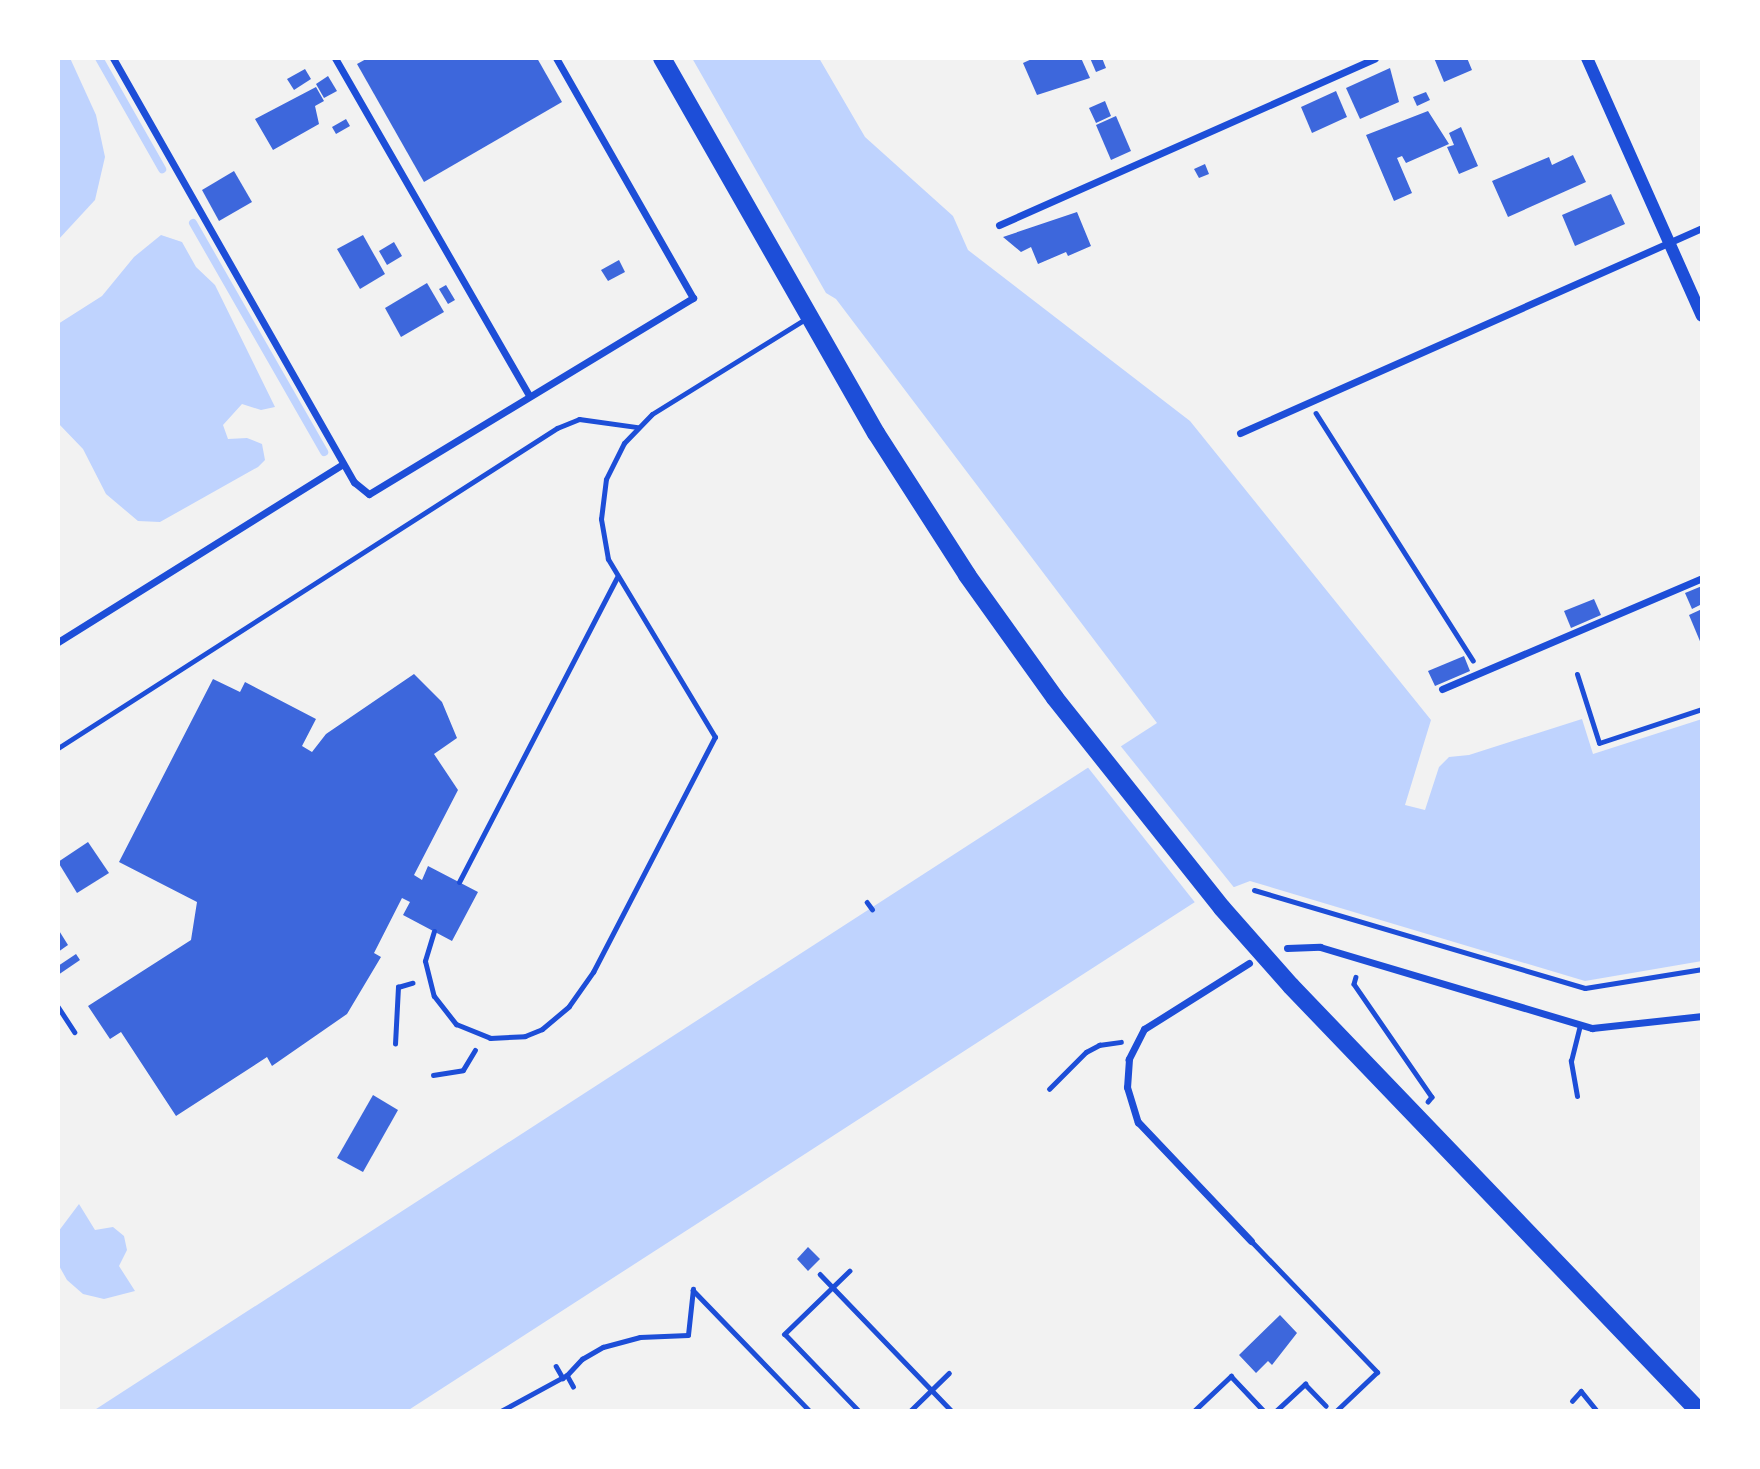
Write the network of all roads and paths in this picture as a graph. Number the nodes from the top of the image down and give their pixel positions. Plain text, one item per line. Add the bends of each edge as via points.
1 (113, 58) edge
2 (335, 58) edge
3 (556, 58) edge
4 (662, 58) edge
5 (1375, 58) edge
6 (1587, 58) edge
7 (999, 225) dead end
8 (1702, 228) edge
9 (1670, 243) junction
10 (1702, 316) edge
11 (810, 317) junction
12 (529, 396) junction
13 (1316, 414) dead end
14 (637, 427) junction
15 (1240, 433) dead end
16 (343, 464) junction
17 (617, 577) junction
18 (1702, 578) edge
19 (58, 642) edge
20 (1481, 672) junction
21 (1577, 674) dead end
22 (1443, 689) dead end
23 (1702, 709) edge
24 (58, 748) edge
25 (459, 882) dead end
26 (1254, 890) dead end
27 (867, 902) dead end
28 (872, 909) dead end
29 (434, 931) dead end
30 (1287, 948) dead end
31 (1249, 963) dead end
32 (1702, 968) edge
33 (1356, 977) dead end
34 (412, 983) dead end
35 (58, 1007) edge
36 (1702, 1016) edge
37 (1580, 1025) junction
38 (74, 1032) dead end
39 (1135, 1043) junction
40 (395, 1044) dead end
41 (475, 1050) dead end
42 (433, 1075) dead end
43 (1049, 1088) dead end
44 (1577, 1096) dead end
45 (1427, 1102) dead end
46 (1251, 1241) joint
47 (850, 1271) dead end
48 (820, 1274) dead end
49 (833, 1287) junction
50 (556, 1366) dead end
51 (949, 1373) dead end
52 (565, 1376) junction
53 (573, 1386) dead end
54 (932, 1390) junction
55 (1572, 1401) dead end
56 (501, 1411) edge
57 (810, 1411) edge
58 (859, 1411) edge
59 (910, 1411) edge
60 (952, 1411) edge
61 (1194, 1411) edge
62 (1264, 1411) edge
63 (1276, 1411) edge
64 (1333, 1411) edge
65 (1597, 1411) edge
66 (1699, 1411) edge

1 - 16 street
2 - 12 street
3 - 12 street via 693,298
4 - 11 main road
5 - 7 street
6 - 9 street
8 - 9 street
9 - 10 street
9 - 15 street
11 - 14 lane
11 - 66 main road via 876,433 967,575 1092,746 1222,908
12 - 16 street via 379,491 360,490
13 - 20 path
14 - 17 lane via 614,460 602,499 603,539
14 - 24 lane via 579,419 556,428
16 - 19 street
17 - 25 lane
17 - 29 lane via 715,737 593,972 569,1006 542,1029 516,1038 490,1038 456,1024 433,996 427,979 425,961
18 - 20 street
20 - 22 street
21 - 23 lane via 1599,743
26 - 32 lane via 1584,988
27 - 28 path
30 - 37 street via 1320,947
31 - 39 street via 1158,1017
33 - 45 path via 1354,984 1432,1097
34 - 40 path via 398,986
35 - 38 lane
36 - 37 street via 1610,1029
37 - 44 lane via 1571,1061
39 - 43 path via 1099,1045
39 - 46 street via 1127,1087 1138,1122
41 - 42 path via 463,1070
46 - 64 lane via 1377,1372
47 - 49 path
48 - 49 path
49 - 54 path
49 - 58 path via 785,1334
50 - 52 path
51 - 54 path
52 - 53 path
52 - 56 path
52 - 57 path via 582,1359 611,1345 688,1335 693,1289
54 - 59 path
54 - 60 path
55 - 65 path via 1581,1391
61 - 62 path via 1231,1377
63 - 64 path via 1305,1384

